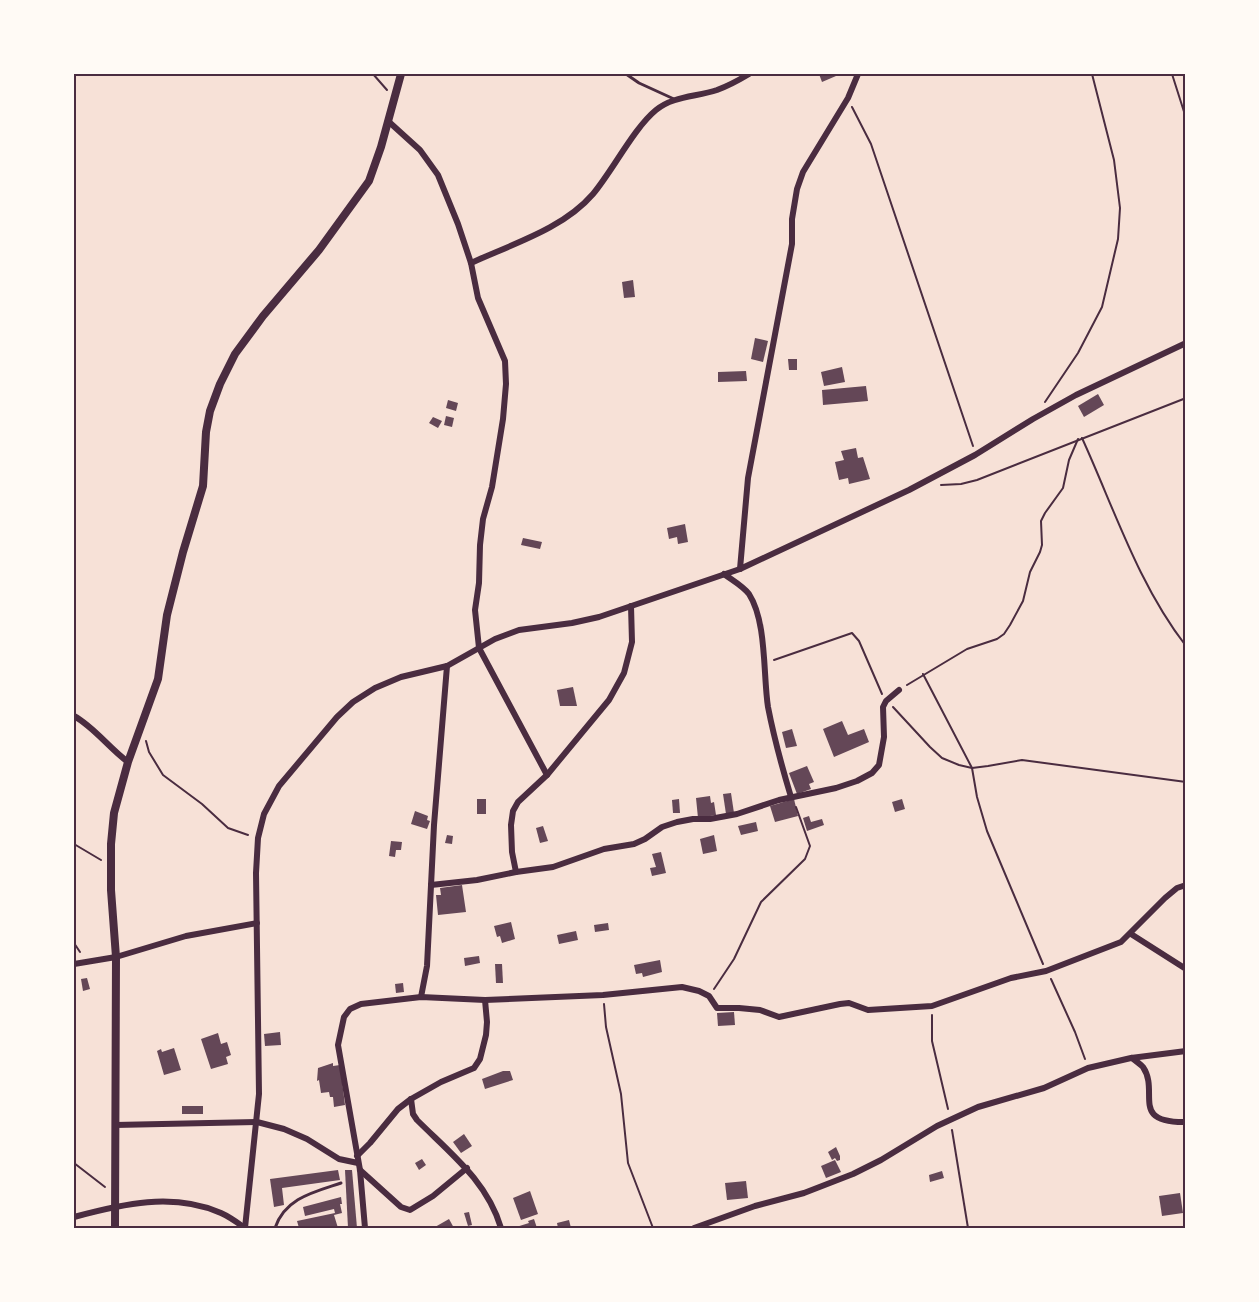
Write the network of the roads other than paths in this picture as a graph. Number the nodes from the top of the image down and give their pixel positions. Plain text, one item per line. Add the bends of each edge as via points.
1 (401, 74) edge
2 (626, 74) edge
3 (749, 74) edge
4 (858, 74) edge
5 (675, 99) junction
6 (388, 121) junction
7 (471, 263) junction
8 (1185, 343) edge
9 (740, 568) junction
10 (724, 574) junction
11 (631, 606) junction
12 (479, 648) junction
13 (447, 666) junction
14 (900, 690) road end
15 (74, 716) edge
16 (128, 762) junction
17 (547, 775) junction
18 (791, 796) junction
19 (516, 872) junction
20 (431, 885) junction
21 (1185, 885) edge
22 (257, 923) junction
23 (1131, 934) junction
24 (116, 957) junction
25 (74, 964) edge
26 (1185, 969) edge
27 (421, 997) junction
28 (484, 1000) junction
29 (1185, 1051) edge
30 (1131, 1058) junction
31 (411, 1099) junction
32 (257, 1122) junction
33 (1185, 1122) edge
34 (116, 1125) junction
35 (358, 1163) junction
36 (467, 1168) junction
37 (341, 1183) dead end
38 (116, 1205) junction
39 (74, 1217) edge
40 (115, 1228) edge
41 (245, 1228) edge
42 (275, 1228) edge
43 (366, 1228) edge
44 (501, 1228) edge
45 (694, 1228) edge

1 - 6 street
2 - 5 lane
3 - 5 street via 716,90
4 - 9 street via 797,189 792,244 748,478
5 - 7 street via 655,110 579,208 550,227
6 - 7 street via 420,150 438,175
6 - 16 street via 369,181 242,344 220,384 206,432 203,486 175,582 158,679
7 - 12 street via 478,298 505,361 506,384 499,448 480,545 474,610
8 - 9 street via 1033,419 909,490
9 - 10 street
10 - 11 street
10 - 18 street via 748,593 754,607 766,663 773,733
11 - 12 street via 572,623 519,630
11 - 17 street via 632,642 624,674 609,700
12 - 13 street
12 - 17 street
13 - 20 street
13 - 22 street via 400,677 353,702 279,786 264,814 258,838
14 - 18 street via 886,701 883,750 872,773 836,788
15 - 16 street
16 - 24 street via 114,813 111,844
17 - 19 street via 513,811
18 - 19 street via 737,814 676,822 634,844 604,849 553,867
19 - 20 street
20 - 27 street via 428,966
21 - 23 street via 1165,898
22 - 24 street via 186,936
22 - 32 street
23 - 26 street
23 - 28 street via 1101,951 1046,971 1011,978 932,1006 868,1010 849,1003 779,1017 760,1010 717,1008 709,996 682,987
24 - 25 street
24 - 34 street
27 - 28 street
27 - 35 street via 361,1004 344,1017 338,1045
28 - 31 street via 486,1035 474,1068
29 - 30 street
30 - 33 street via 1146,1073 1154,1115
30 - 45 street via 1088,1068 1044,1088 978,1107 852,1174
31 - 35 street via 398,1109
31 - 36 street via 417,1120
32 - 34 street
32 - 35 street via 284,1129 339,1159
32 - 41 street
34 - 38 street
35 - 36 street via 401,1207 411,1210
35 - 43 street
36 - 44 street via 494,1207
37 - 42 lane via 293,1202 281,1214
38 - 39 street
38 - 40 street
38 - 41 street via 177,1202 223,1214

